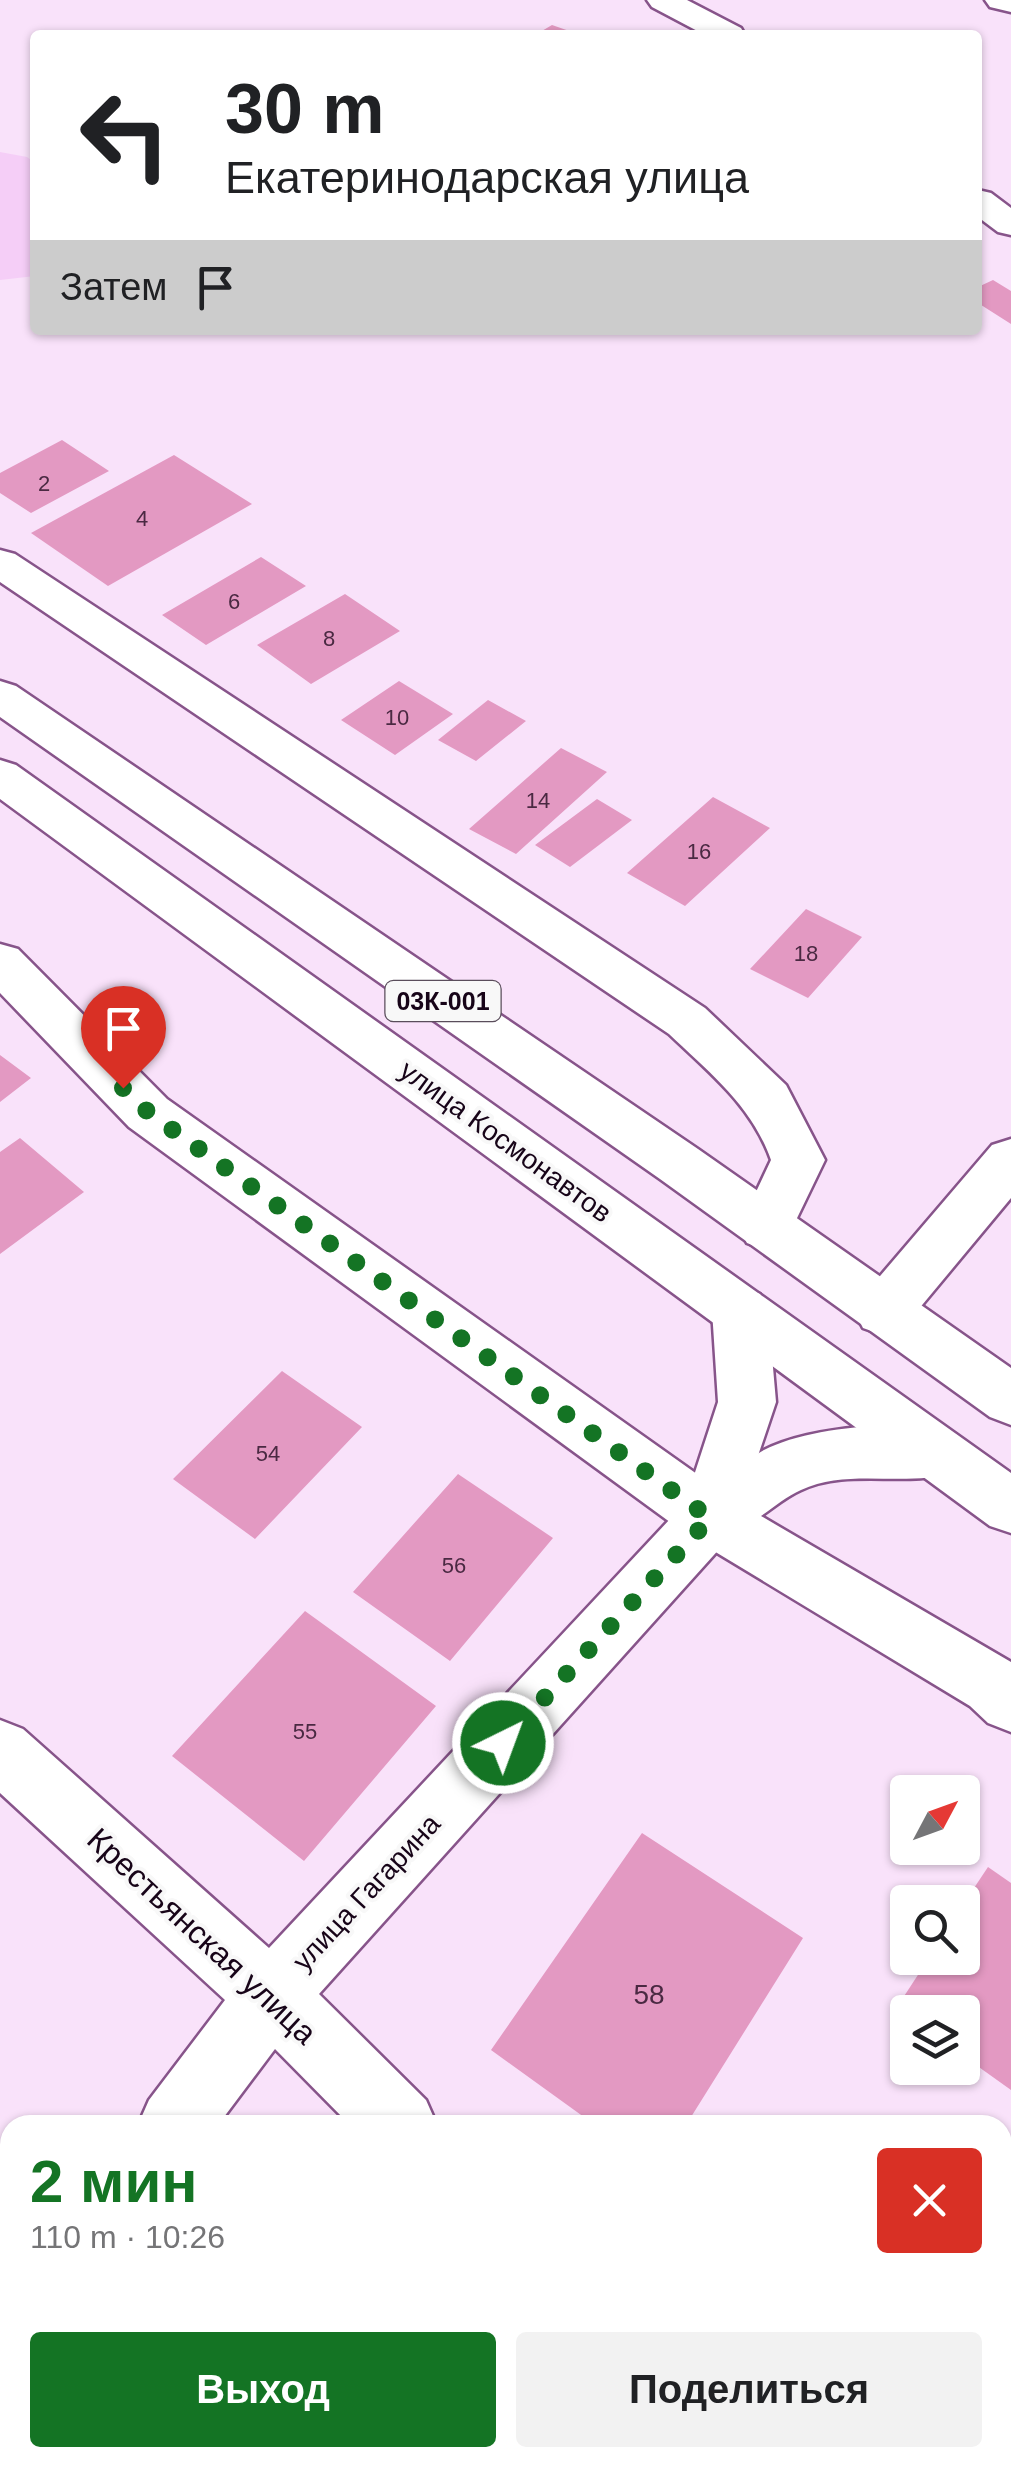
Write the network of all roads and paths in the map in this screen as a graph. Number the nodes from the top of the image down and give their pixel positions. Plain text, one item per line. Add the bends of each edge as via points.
1 (663, 0) edge
2 (1001, 0) edge
3 (1011, 2) edge
4 (720, 30) edge
5 (982, 204) edge
6 (1011, 224) edge
7 (0, 563) edge
8 (0, 696) edge
9 (0, 776) edge
10 (0, 962) edge
11 (1011, 1160) edge
12 (766, 1228) junction
13 (740, 1310) junction
14 (883, 1312) junction
15 (1011, 1400) edge
16 (936, 1452) junction
17 (1011, 1507) edge
18 (710, 1518) junction
19 (1011, 1702) edge
20 (0, 1750) edge
21 (270, 1996) junction
22 (181, 2115) edge
23 (391, 2115) edge

1 - 4 main road
2 - 3 main road
5 - 6 main road
7 - 12 main road via 687,1022 766,1096 787,1125 798,1160
8 - 12 main road, 03К-001
9 - 13 main road, улица Космонавтов / 03К-001
10 - 18 main road via 148,1112
11 - 14 main road
12 - 14 main road, 03К-001
13 - 16 main road, улица Космонавтов / 03К-001
13 - 18 main road, улица Гагарина via 746,1402
14 - 15 main road, 03К-001
16 - 17 main road, улица Космонавтов / 03К-001
16 - 18 main road via 842,1454 787,1466
18 - 19 main road via 992,1684
18 - 21 main road, улица Гагарина
20 - 21 main road, Крестьянская улица
21 - 22 main road, улица Гагарина
21 - 23 main road, Крестьянская улица

